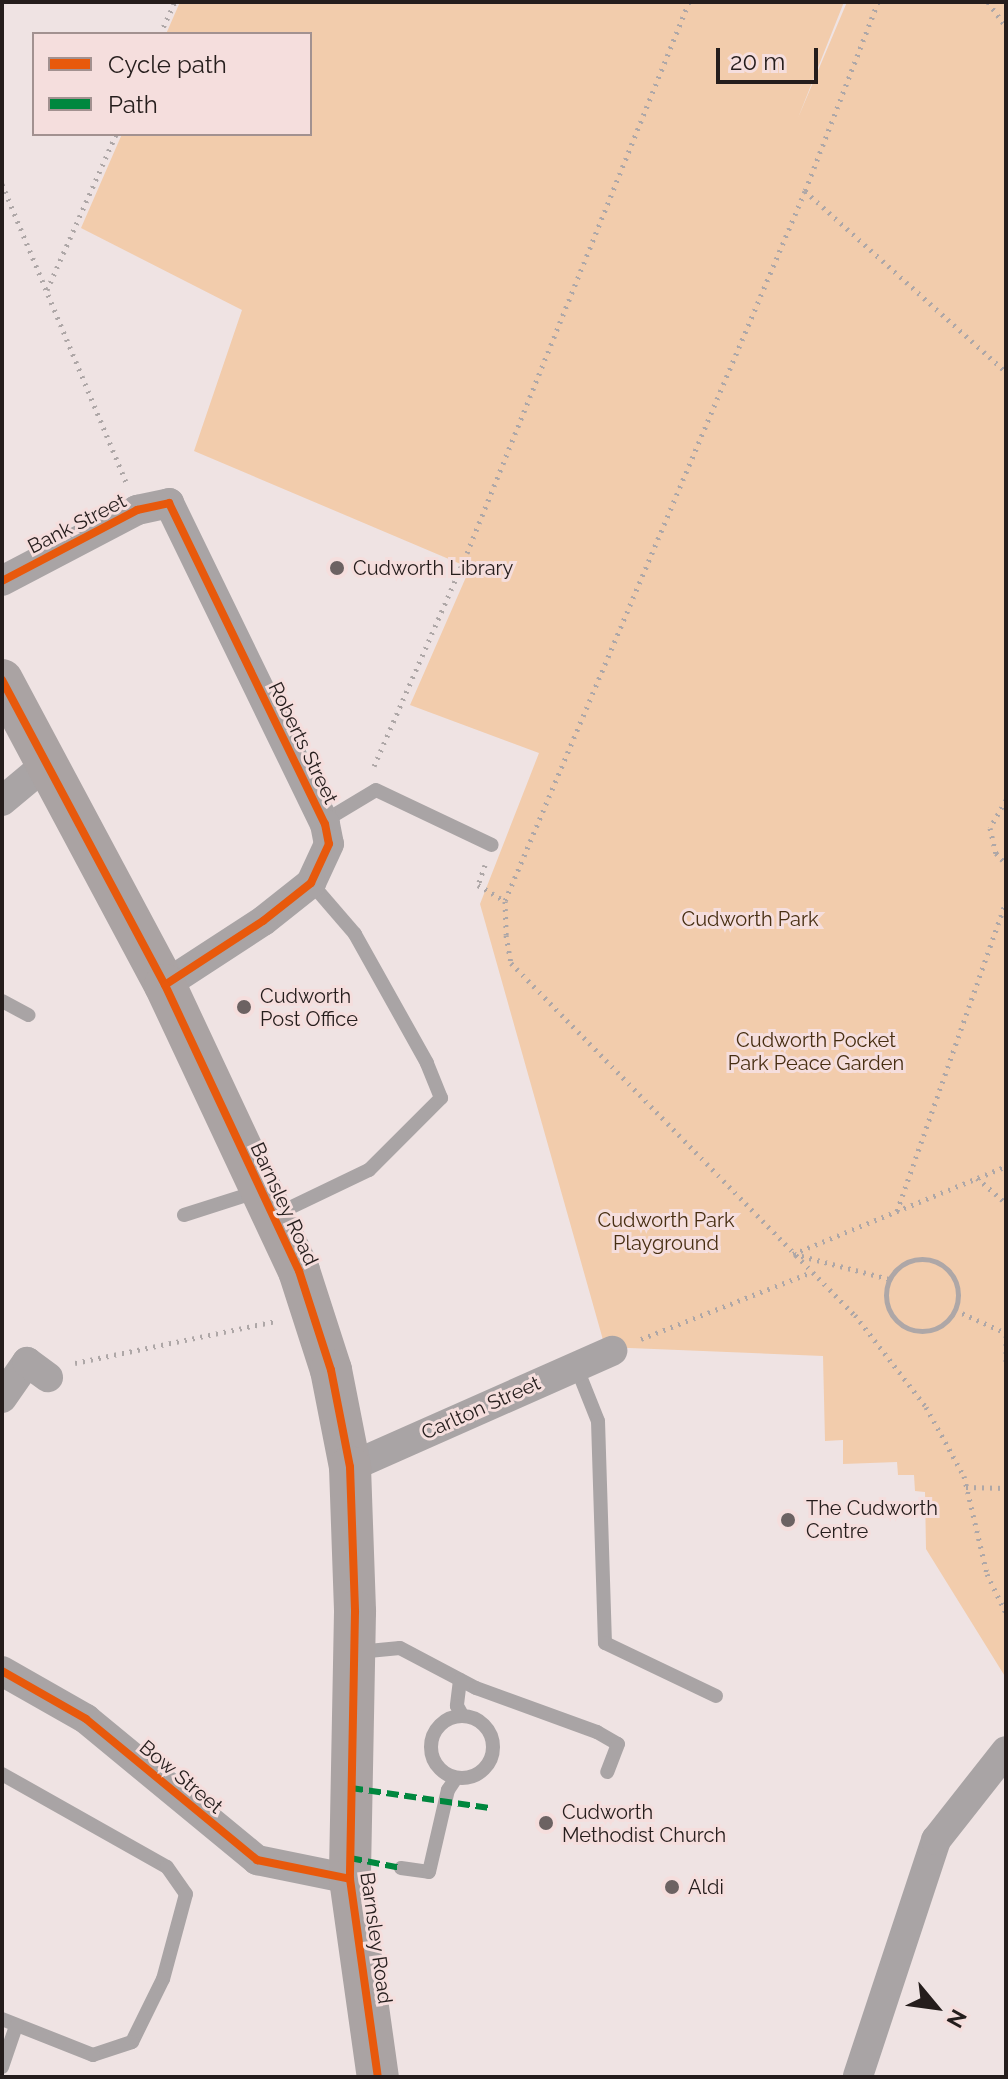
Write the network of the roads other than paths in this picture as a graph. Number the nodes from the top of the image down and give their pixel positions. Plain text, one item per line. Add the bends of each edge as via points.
1 (169, 503) joint
2 (2, 581) edge
3 (2, 680) edge
4 (44, 766) junction
5 (2, 801) edge
6 (320, 815) junction
7 (492, 845) road end
8 (311, 883) junction
9 (165, 985) junction
10 (2, 1001) edge
11 (28, 1015) dead end
12 (266, 1204) junction
13 (184, 1215) dead end
14 (612, 1351) road end
15 (576, 1366) junction
16 (48, 1377) dead end
17 (2, 1398) edge
18 (350, 1467) junction
19 (354, 1652) junction
20 (2, 1671) edge
21 (460, 1680) junction
22 (716, 1696) dead end
23 (462, 1715) junction
24 (1001, 1765) edge
25 (607, 1772) dead end
26 (2, 1774) edge
27 (456, 1778) junction
28 (401, 1868) dead end
29 (350, 1879) junction
30 (2, 2019) edge
31 (16, 2026) junction
32 (2, 2067) edge
33 (858, 2076) edge
34 (378, 2077) edge

1 - 2 street, Bank Street via 137,510
1 - 6 street, Roberts Street
3 - 4 street, Barnsley Road
4 - 5 street
4 - 9 street, Barnsley Road
6 - 7 lane via 331,817 376,790
6 - 8 street, Roberts Street via 329,844
8 - 9 street, Roberts Street
8 - 12 lane via 355,934 441,1098 369,1170
9 - 12 street, Barnsley Road
10 - 11 lane
12 - 13 lane
12 - 18 street, Barnsley Road via 313,1313 331,1370
14 - 15 street, Carlton Street
15 - 18 street, Carlton Street
15 - 22 lane via 598,1421 605,1643
16 - 17 street via 27,1362
18 - 19 street, Barnsley Road
19 - 21 lane via 400,1648
19 - 29 street, Barnsley Road
20 - 29 street, Bow Street via 86,1719 257,1860
21 - 23 lane via 457,1706
21 - 25 lane via 618,1744
23 - 27 lane via 436,1728 430,1748 438,1768
23 - 27 lane via 481,1721 493,1748 477,1774
24 - 33 street via 936,1840
26 - 31 lane via 167,1867 186,1894 163,1979 132,2042 93,2055
27 - 28 lane via 448,1790 429,1872
29 - 34 street, Barnsley Road
30 - 31 lane
31 - 32 lane

